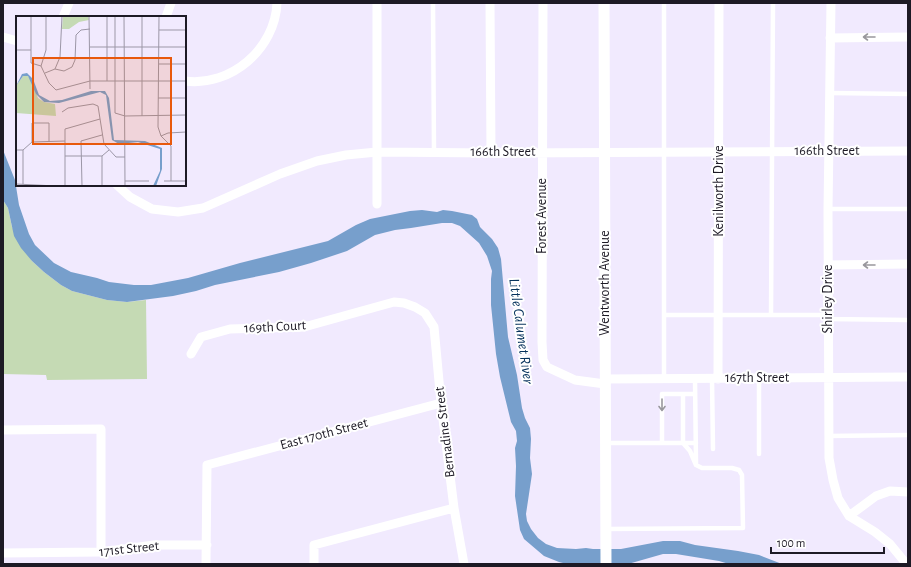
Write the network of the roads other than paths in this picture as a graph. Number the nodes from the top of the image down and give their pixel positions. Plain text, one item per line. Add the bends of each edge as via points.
1 (69, 3) edge
2 (171, 3) edge
3 (277, 3) edge
4 (377, 3) edge
5 (433, 3) edge
6 (490, 3) edge
7 (543, 3) edge
8 (604, 3) edge
9 (664, 3) edge
10 (719, 3) edge
11 (774, 3) edge
12 (831, 3) edge
13 (64, 16) edge
14 (166, 16) edge
15 (3, 37) edge
16 (908, 37) edge
17 (830, 38) junction
18 (16, 41) edge
19 (186, 81) edge
20 (830, 93) junction
21 (908, 94) edge
22 (829, 150) junction
23 (772, 151) junction
24 (908, 151) edge
25 (377, 152) junction
26 (434, 152) junction
27 (543, 152) junction
28 (605, 152) junction
29 (663, 152) junction
30 (719, 152) junction
31 (491, 153) junction
32 (118, 186) edge
33 (377, 204) dead end
34 (828, 209) junction
35 (908, 209) edge
36 (908, 264) edge
37 (828, 265) junction
38 (415, 307) joint
39 (664, 315) junction
40 (718, 315) junction
41 (771, 315) junction
42 (828, 317) junction
43 (908, 320) edge
44 (191, 354) dead end
45 (908, 377) edge
46 (759, 378) junction
47 (828, 378) junction
48 (664, 379) junction
49 (695, 379) junction
50 (715, 379) junction
51 (605, 382) junction
52 (683, 394) junction
53 (695, 394) junction
54 (441, 403) junction
55 (3, 430) edge
56 (908, 435) edge
57 (828, 436) junction
58 (605, 443) junction
59 (662, 443) junction
60 (683, 443) junction
61 (696, 443) junction
62 (713, 450) dead end
63 (759, 454) dead end
64 (696, 465) junction
65 (908, 492) edge
66 (454, 508) junction
67 (849, 516) junction
68 (606, 525) junction
69 (206, 545) junction
70 (101, 552) junction
71 (3, 553) edge
72 (206, 564) edge
73 (314, 564) edge
74 (464, 564) edge
75 (606, 564) edge
76 (905, 564) edge

1 - 13 street
2 - 14 street
3 - 19 street via 272,27 256,55 244,65 218,79
4 - 25 street
5 - 26 lane
6 - 31 street
7 - 27 street, Forest Avenue
8 - 28 street, Wentworth Avenue
9 - 29 lane
10 - 30 street, Kenilworth Drive
11 - 23 lane
12 - 17 street, Shirley Drive
15 - 18 street
16 -> 17 street
17 - 20 street, Shirley Drive
20 - 21 lane
20 - 22 street, Shirley Drive
22 - 23 street, 166th Street
22 - 24 street, 166th Street
22 - 34 street, Shirley Drive
23 - 30 street, 166th Street
23 - 41 lane
25 - 26 street, 166th Street
25 - 32 street, 166th Street via 317,161 280,174 203,208 178,212 152,209 130,197
25 - 33 street
26 - 31 street, 166th Street
27 - 28 street, 166th Street
27 - 31 street, 166th Street
27 - 51 street, Forest Avenue via 543,360 547,367 575,380
28 - 29 street, 166th Street
28 - 51 street, Wentworth Avenue
29 - 30 street, 166th Street
29 - 39 lane
30 - 40 street, Kenilworth Drive
34 - 35 lane
34 - 37 street, Shirley Drive
36 -> 37 street
37 - 42 street, Shirley Drive
38 - 44 street, 169th Court via 394,302 304,327 230,329 200,337
38 - 54 street, Bernadine Street via 425,313 434,327
39 - 40 lane
39 - 48 lane
40 - 41 lane
40 - 50 street, Kenilworth Drive
41 - 42 lane
42 - 43 lane
42 - 47 street, Shirley Drive
45 - 47 street, 167th Street
46 - 47 street, 167th Street
46 - 50 street, 167th Street
46 - 63 lane
47 - 57 street, Shirley Drive
48 - 49 street, 167th Street
48 - 51 street, 167th Street
49 - 50 street, 167th Street
49 - 53 lane
50 - 62 lane
51 - 58 street, Wentworth Avenue
52 - 53 lane
52 -> 59 lane via 662,394
52 - 60 lane
53 - 61 lane
54 - 66 street, Bernadine Street
54 - 69 street, East 170th Street via 207,465
55 - 70 street via 101,429
56 - 57 lane
57 - 67 street, Shirley Drive via 833,480 838,498
58 - 59 lane
58 - 68 street, Wentworth Avenue
59 - 60 lane
60 - 61 lane
60 - 64 lane
61 - 64 lane
64 - 68 lane via 702,468 739,470 742,475 743,528
65 - 67 street via 890,491 876,496
66 - 73 street via 314,545
66 - 74 street, Bernadine Street
67 - 76 street, Shirley Drive via 890,544
68 - 75 street, Wentworth Avenue
69 - 70 street, 171st Street via 154,545
69 - 72 street
70 - 71 street, 171st Street

